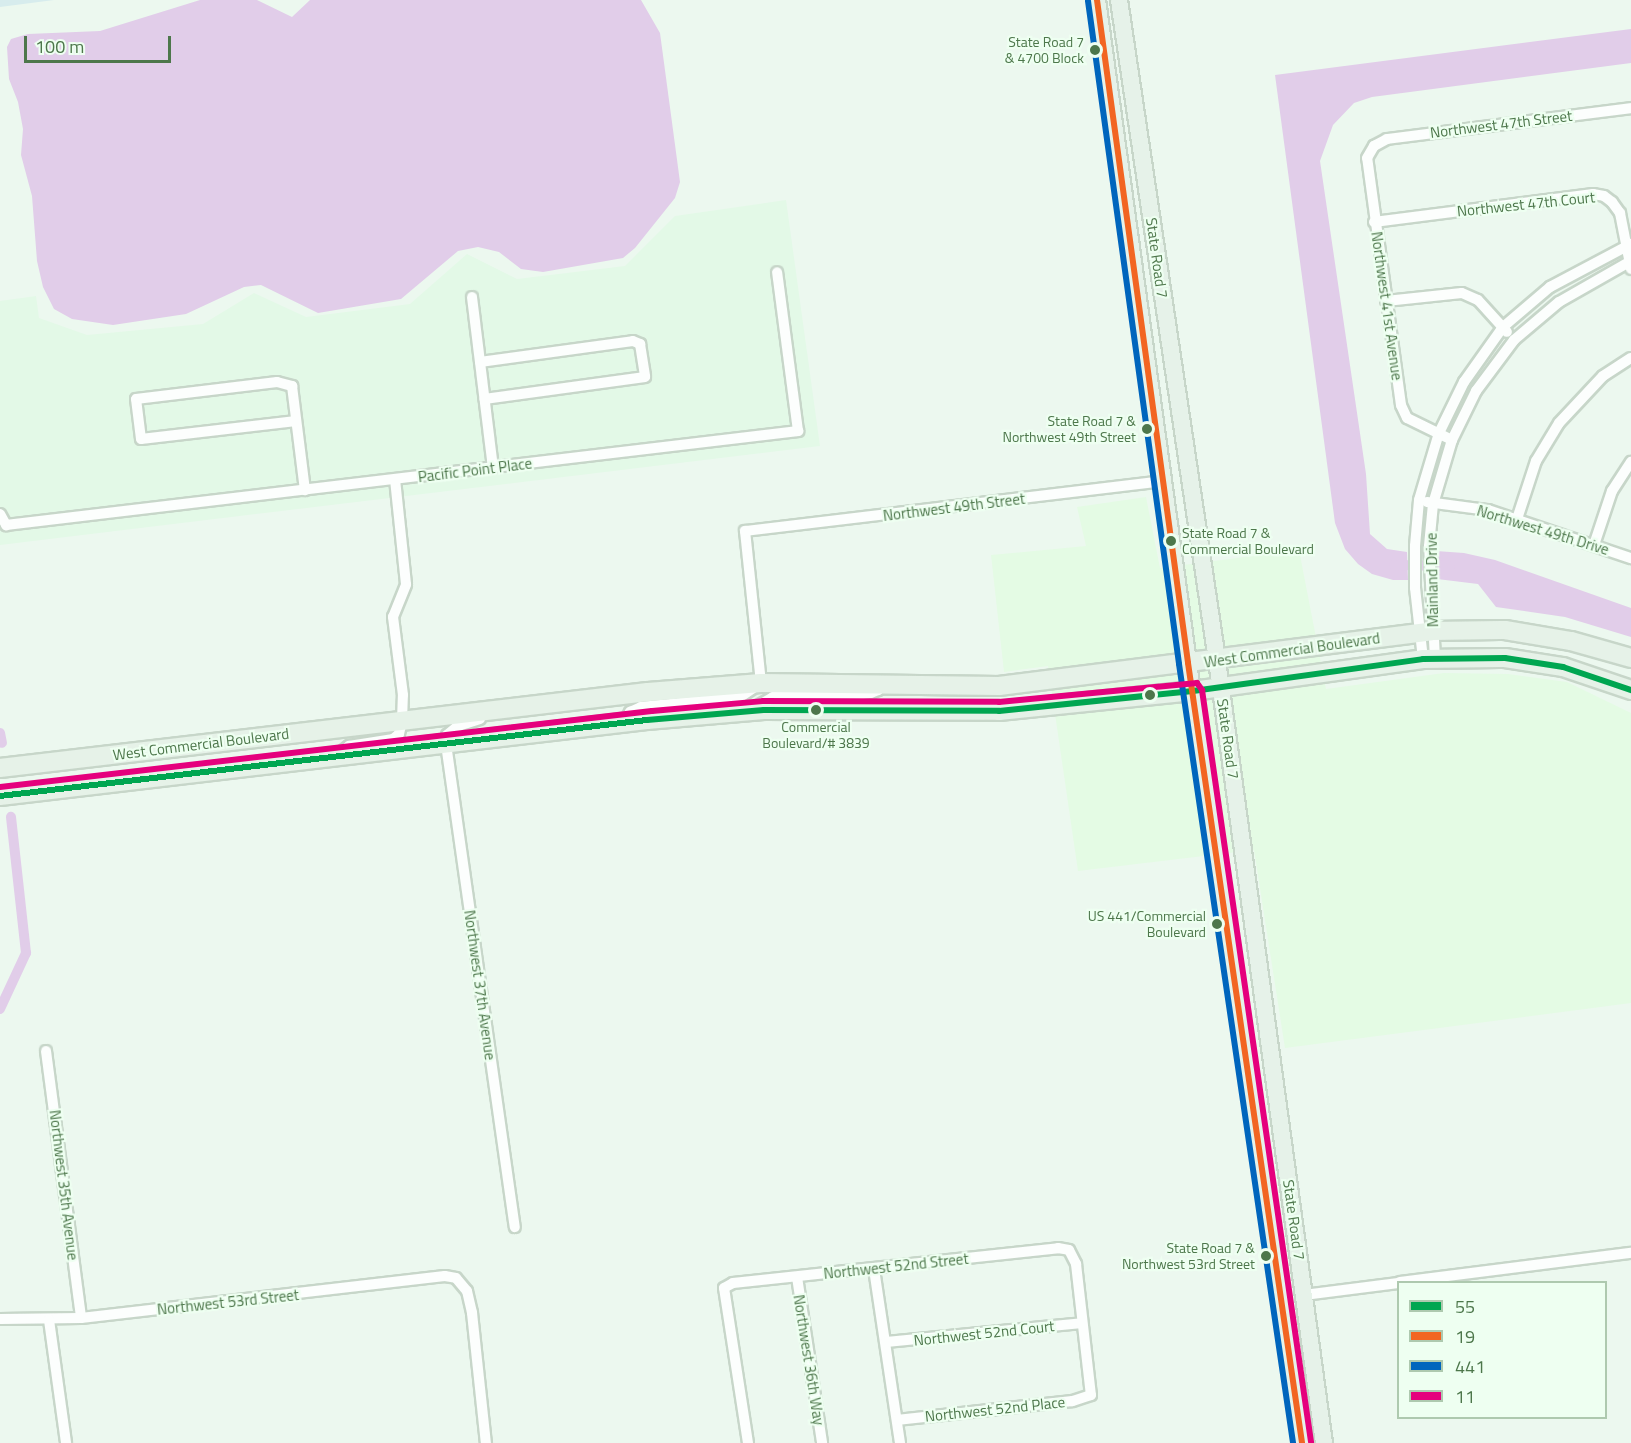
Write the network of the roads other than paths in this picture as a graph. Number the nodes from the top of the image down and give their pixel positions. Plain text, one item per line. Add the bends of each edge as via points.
1 (1096, 0) edge
2 (1119, 0) edge
3 (1631, 108) edge
4 (1374, 146) joint
5 (1374, 222) junction
6 (1628, 245) edge
7 (1630, 264) edge
8 (777, 272) dead end
9 (472, 297) dead end
10 (1386, 302) junction
11 (1503, 327) junction
12 (1514, 340) junction
13 (1631, 358) edge
14 (480, 362) junction
15 (485, 399) junction
16 (296, 421) junction
17 (1439, 433) junction
18 (1452, 440) junction
19 (1631, 462) edge
20 (493, 468) junction
21 (395, 480) junction
22 (1163, 481) junction
23 (305, 490) junction
24 (1419, 500) junction
25 (1434, 504) junction
26 (0, 514) edge
27 (1517, 519) junction
28 (1594, 545) junction
29 (1631, 558) edge
30 (1426, 632) junction
31 (1631, 658) edge
32 (1429, 659) junction
33 (1217, 660) junction
34 (1188, 663) junction
35 (761, 683) junction
36 (879, 684) junction
37 (1221, 687) junction
38 (1631, 690) edge
39 (1193, 691) junction
40 (504, 709) junction
41 (750, 711) junction
42 (402, 721) junction
43 (624, 723) junction
44 (446, 744) junction
45 (336, 756) junction
46 (0, 768) edge
47 (0, 796) edge
48 (46, 1051) dead end
49 (1245, 1055) junction
50 (1276, 1083) junction
51 (515, 1227) dead end
52 (1631, 1253) edge
53 (1277, 1266) junction
54 (874, 1269) junction
55 (797, 1277) junction
56 (1414, 1281) edge
57 (1397, 1283) edge
58 (1304, 1295) junction
59 (1283, 1298) junction
60 (81, 1318) junction
61 (0, 1320) edge
62 (49, 1320) junction
63 (1082, 1323) junction
64 (1310, 1333) junction
65 (886, 1342) junction
66 (897, 1420) junction
67 (66, 1443) edge
68 (486, 1443) edge
69 (748, 1443) edge
70 (822, 1443) edge
71 (900, 1443) edge
72 (1302, 1443) edge
73 (1324, 1443) edge

1 - 22 main road, State Road 7
2 - 33 main road, State Road 7
3 - 4 street, Northwest 47th Street via 1388,139
4 - 5 street, Northwest 41st Avenue via 1367,158
5 - 6 street, Northwest 47th Court via 1593,194 1604,196 1616,207
5 - 10 street, Northwest 41st Avenue
6 - 7 street, Northwest 47th Court
6 - 11 street, Mainland Drive via 1550,287
7 - 12 street, Mainland Drive via 1559,302
8 - 20 street, Pacific Point Place via 798,431
9 - 14 street
10 - 11 street via 1462,293 1478,300
10 - 17 street, Northwest 41st Avenue via 1401,405 1407,418
11 - 12 street
11 - 17 street, Mainland Drive via 1464,382
12 - 18 street, Mainland Drive via 1476,391
13 - 27 street via 1603,376 1559,423 1536,461
14 - 15 street
14 - 15 street via 633,340 640,344 645,377
15 - 20 street
16 - 16 street via 292,386 277,382 136,399 141,439
16 - 23 street
17 - 18 street, Northwest 41st Avenue
17 - 24 street, Mainland Drive
18 - 25 street, Mainland Drive
19 - 28 street via 1612,491
20 - 21 street, Pacific Point Place
21 - 23 street, Pacific Point Place
21 - 42 street via 406,584 393,617 403,695
22 - 34 main road, State Road 7
22 - 35 street, Northwest 49th Street via 744,531
23 - 26 street, Pacific Point Place via 6,525
24 - 25 street, Northwest 49th Drive
24 - 30 street, Mainland Drive via 1415,588
25 - 27 street, Northwest 49th Drive via 1488,510
25 - 30 street, Mainland Drive
27 - 28 street, Northwest 49th Drive
28 - 29 street, Northwest 49th Drive
30 - 31 highway, West Commercial Boulevard via 1505,630 1571,641
30 - 32 street, Mainland Drive
30 - 33 highway, West Commercial Boulevard
32 - 37 highway, West Commercial Boulevard
32 - 38 highway, West Commercial Boulevard via 1504,658 1563,667
33 - 34 highway, West Commercial Boulevard
33 - 37 main road, State Road 7
34 - 36 highway, West Commercial Boulevard via 999,686
34 - 39 main road, State Road 7
35 - 36 highway, West Commercial Boulevard
35 - 40 highway, West Commercial Boulevard
35 - 43 street, West Commercial Boulevard via 740,697 640,707 630,712
36 - 41 street, West Commercial Boulevard via 878,690 871,693 840,697 773,697
37 - 39 highway, West Commercial Boulevard
37 - 50 main road, State Road 7
39 - 41 highway, West Commercial Boulevard via 999,711
39 - 49 main road, State Road 7
40 - 42 highway, West Commercial Boulevard
40 - 44 street, West Commercial Boulevard via 459,726 447,735
41 - 43 highway, West Commercial Boulevard
42 - 45 street, West Commercial Boulevard via 399,734 393,739 349,746
42 - 46 highway, West Commercial Boulevard
43 - 44 highway, West Commercial Boulevard
44 - 45 highway, West Commercial Boulevard
44 - 51 street, Northwest 37th Avenue
45 - 47 highway, West Commercial Boulevard
48 - 60 street, Northwest 35th Avenue
49 - 50 main road via 1265,1065
49 - 53 main road, State Road 7
50 - 58 main road, State Road 7
52 - 56 street
53 - 58 main road via 1286,1284
53 - 59 main road, State Road 7
54 - 55 street, Northwest 52nd Street
54 - 63 street, Northwest 52nd Street via 1058,1248 1069,1250 1077,1264
54 - 65 street
55 - 69 street, Northwest 52nd Street via 733,1283 724,1288
55 - 70 street, Northwest 36th Way
57 - 58 street
58 - 64 main road, State Road 7
59 - 64 main road via 1300,1314
59 - 72 main road, State Road 7
60 - 62 street, Northwest 53rd Street
60 - 68 street, Northwest 53rd Street via 445,1276 456,1278 467,1291 472,1313
61 - 62 street, Northwest 53rd Street
62 - 67 street
63 - 65 street, Northwest 52nd Court
63 - 66 street, Northwest 52nd Place via 1091,1395 1072,1401
64 - 73 main road, State Road 7
65 - 66 street
66 - 71 street

